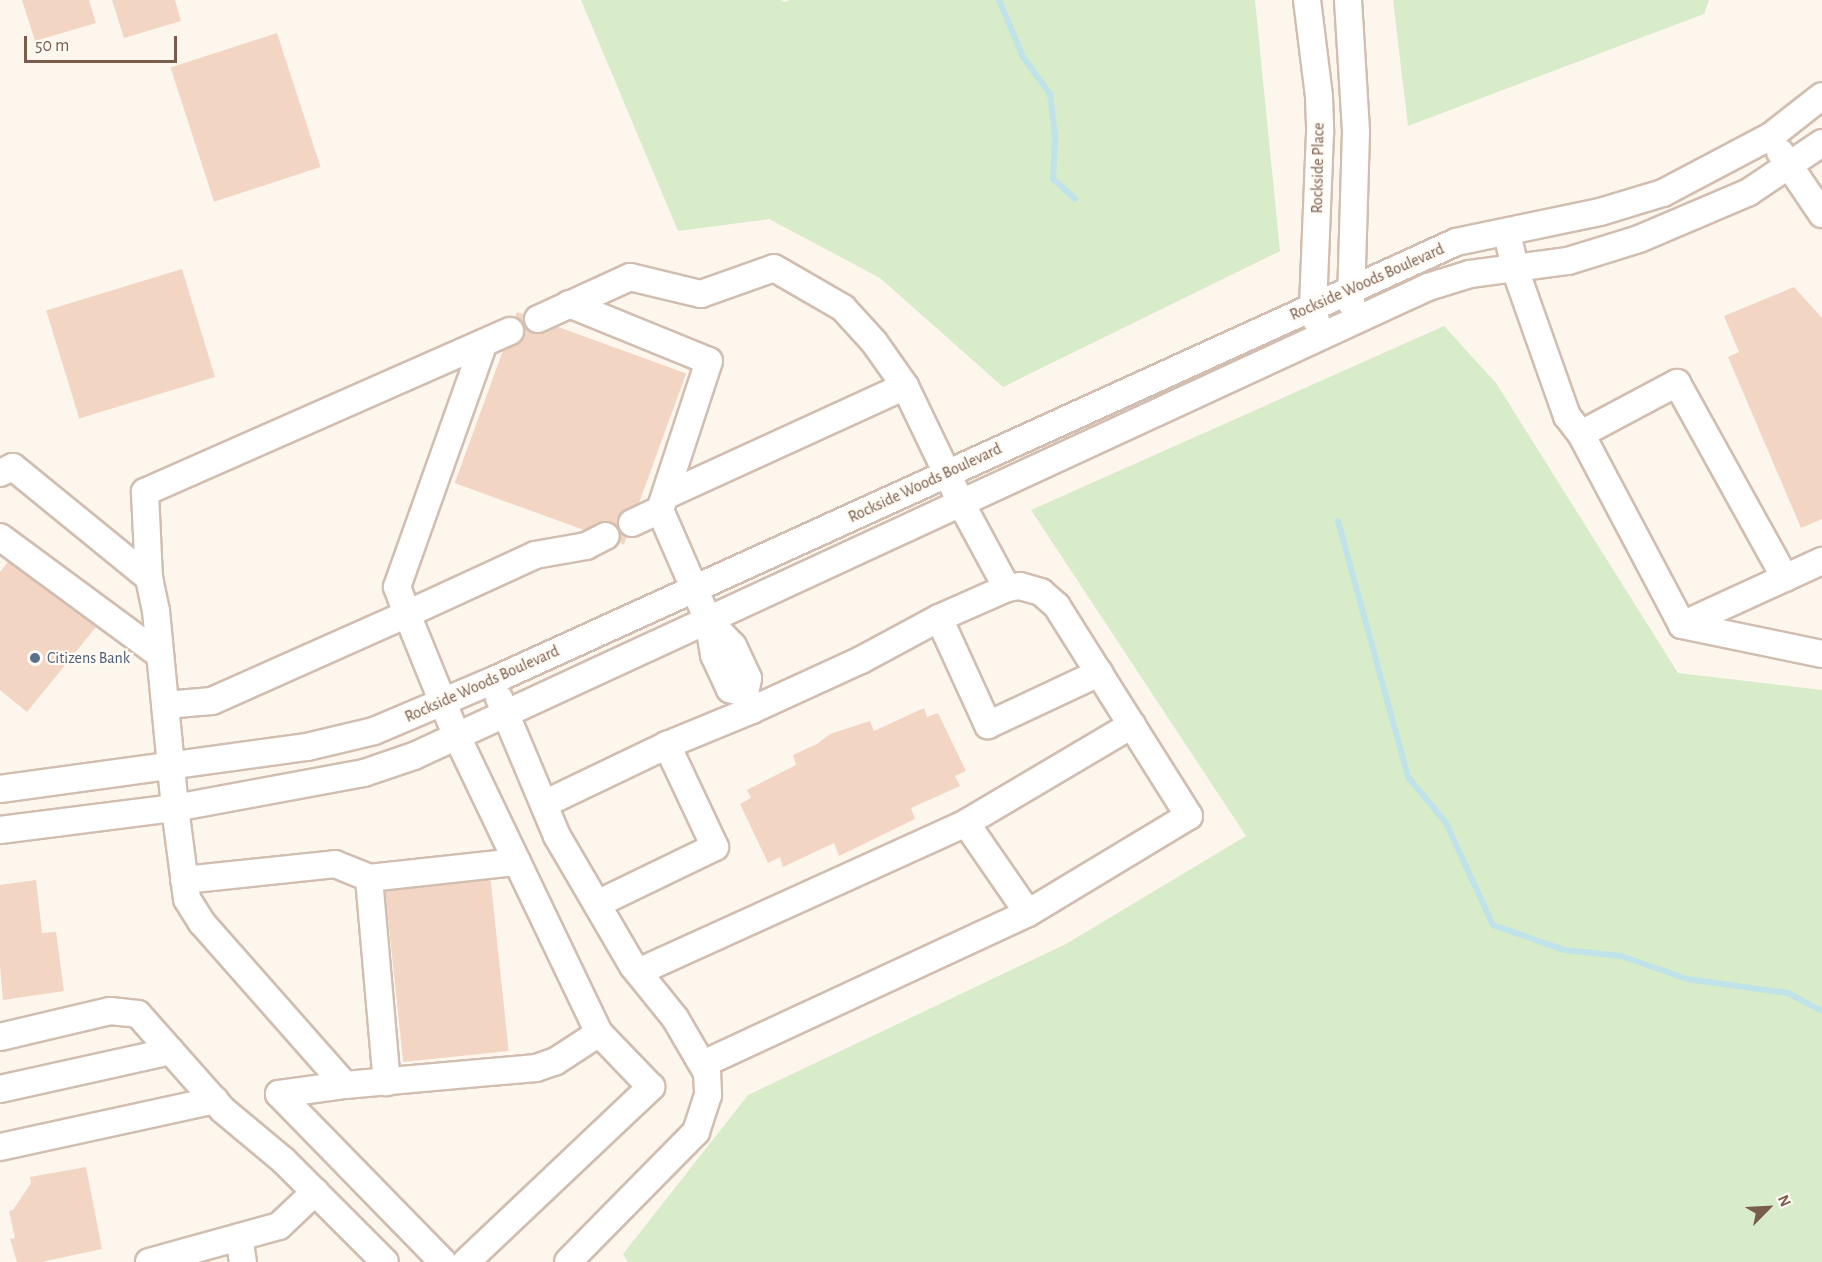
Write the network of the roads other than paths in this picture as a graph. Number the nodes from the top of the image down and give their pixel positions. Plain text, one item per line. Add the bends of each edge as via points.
1 (1307, 0) edge
2 (1348, 0) edge
3 (1822, 96) edge
4 (1771, 136) junction
5 (1822, 143) edge
6 (1789, 167) junction
7 (1822, 214) edge
8 (1507, 233) junction
9 (1515, 269) junction
10 (1350, 289) junction
11 (569, 304) junction
12 (1313, 306) junction
13 (538, 319) dead end
14 (1352, 324) junction
15 (510, 331) dead end
16 (1319, 337) junction
17 (484, 343) junction
18 (905, 386) junction
19 (1581, 434) junction
20 (0, 473) edge
21 (947, 473) junction
22 (662, 503) junction
23 (961, 503) junction
24 (632, 524) dead end
25 (606, 536) dead end
26 (0, 537) edge
27 (1822, 561) edge
28 (149, 578) junction
29 (1785, 578) junction
30 (696, 588) junction
31 (1007, 588) junction
32 (407, 614) junction
33 (939, 618) junction
34 (708, 620) junction
35 (1682, 625) junction
36 (1822, 654) edge
37 (160, 655) junction
38 (1099, 673) junction
39 (492, 681) junction
40 (443, 702) junction
41 (748, 702) junction
42 (165, 705) junction
43 (506, 714) junction
44 (1132, 725) junction
45 (457, 737) junction
46 (668, 745) junction
47 (170, 766) junction
48 (0, 789) edge
49 (544, 804) junction
50 (174, 808) junction
51 (966, 823) junction
52 (0, 830) edge
53 (517, 862) junction
54 (369, 878) junction
55 (184, 880) junction
56 (597, 904) junction
57 (1028, 913) junction
58 (638, 972) junction
59 (599, 1033) junction
60 (0, 1037) edge
61 (171, 1052) junction
62 (703, 1064) junction
63 (387, 1082) junction
64 (345, 1085) junction
65 (0, 1089) edge
66 (215, 1100) junction
67 (0, 1147) edge
68 (315, 1192) junction
69 (238, 1237) junction
70 (149, 1262) edge
71 (243, 1262) edge
72 (385, 1262) edge
73 (443, 1262) edge
74 (466, 1262) edge
75 (568, 1262) edge

1 - 12 street, Rockside Place via 1320,133
2 - 10 street via 1356,132
3 - 4 street, Rockside Woods Boulevard
4 - 6 street
4 - 8 street, Rockside Woods Boulevard via 1663,193
5 - 6 street, Rockside Woods Boulevard
6 - 7 street
6 - 9 street, Rockside Woods Boulevard via 1749,192 1639,239 1568,261
8 - 9 street
8 - 10 street, Rockside Woods Boulevard via 1455,242
9 - 14 street, Rockside Woods Boulevard via 1470,274 1428,287
9 - 19 street via 1567,416
10 - 12 street, Rockside Woods Boulevard
10 - 14 street
11 - 13 street
11 - 18 street via 630,277 700,294 774,268 843,308 874,342
11 - 22 street via 709,361
12 - 16 street, Rockside Place
12 - 21 street, Rockside Woods Boulevard
14 - 16 street, Rockside Woods Boulevard
15 - 17 street
16 - 23 street, Rockside Woods Boulevard
17 - 28 street via 145,492
17 - 32 street via 397,587
18 - 21 street
18 - 22 street
19 - 29 street via 1677,383
19 - 35 street
20 - 28 street via 13,467
21 - 23 street
21 - 30 street, Rockside Woods Boulevard
22 - 24 street
22 - 30 street
23 - 31 street
23 - 34 street, Rockside Woods Boulevard
25 - 32 street via 586,546 535,555
26 - 37 street
27 - 29 street
28 - 37 street
29 - 35 street
30 - 34 street
30 - 39 street, Rockside Woods Boulevard
31 - 33 street
31 - 38 street via 1020,586 1041,591 1057,606
32 - 40 street
32 - 42 street via 212,701
33 - 38 street via 988,725
33 - 41 street via 861,660
34 - 41 street via 714,655 730,689
34 - 43 street, Rockside Woods Boulevard
35 - 36 street
37 - 42 street
38 - 44 street
39 - 40 street, Rockside Woods Boulevard
39 - 43 street
40 - 45 street
40 - 47 street, Rockside Woods Boulevard via 374,731 307,747
41 - 46 street
42 - 47 street
43 - 45 street, Rockside Woods Boulevard
43 - 49 street
44 - 51 street
44 - 57 street via 1190,816
45 - 50 street, Rockside Woods Boulevard via 364,773
45 - 53 street
46 - 49 street
46 - 56 street via 715,847
47 - 48 street, Rockside Woods Boulevard
47 - 50 street
49 - 56 street via 557,836
50 - 52 street, Rockside Woods Boulevard
50 - 55 street
51 - 57 street
51 - 58 street
53 - 54 street
53 - 59 street
54 - 55 street via 335,864
54 - 63 street
55 - 64 street via 187,898 202,923
56 - 58 street
57 - 62 street
58 - 62 street via 675,1018
59 - 63 street via 556,1061 536,1068
59 - 74 street via 651,1088
60 - 61 street via 110,1011 138,1014
61 - 65 street
61 - 66 street
62 - 75 street via 708,1095 696,1132
63 - 64 street
64 - 73 street via 279,1094
66 - 67 street
66 - 68 street
68 - 69 street via 279,1226
68 - 72 street
69 - 70 street
69 - 71 street

